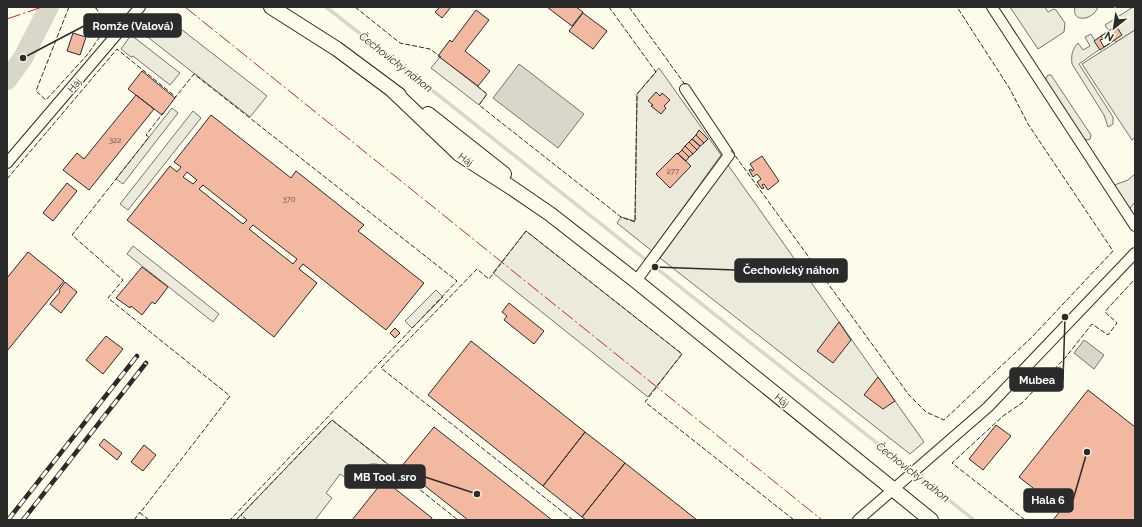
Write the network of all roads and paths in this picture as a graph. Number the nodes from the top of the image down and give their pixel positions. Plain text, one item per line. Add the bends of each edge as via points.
1 (140, 7) edge
2 (271, 7) edge
3 (992, 7) edge
4 (684, 89) dead end
5 (7, 163) edge
6 (1135, 226) edge
7 (1135, 253) edge
8 (636, 282) junction
9 (893, 490) junction
10 (858, 520) edge
11 (931, 520) edge

1 - 5 street, Háj
2 - 8 main road, Háj via 331,46 467,144
3 - 6 street
4 - 8 street via 729,155
7 - 9 street via 988,407
8 - 9 main road, Háj
9 - 10 street
9 - 11 main road, Háj

